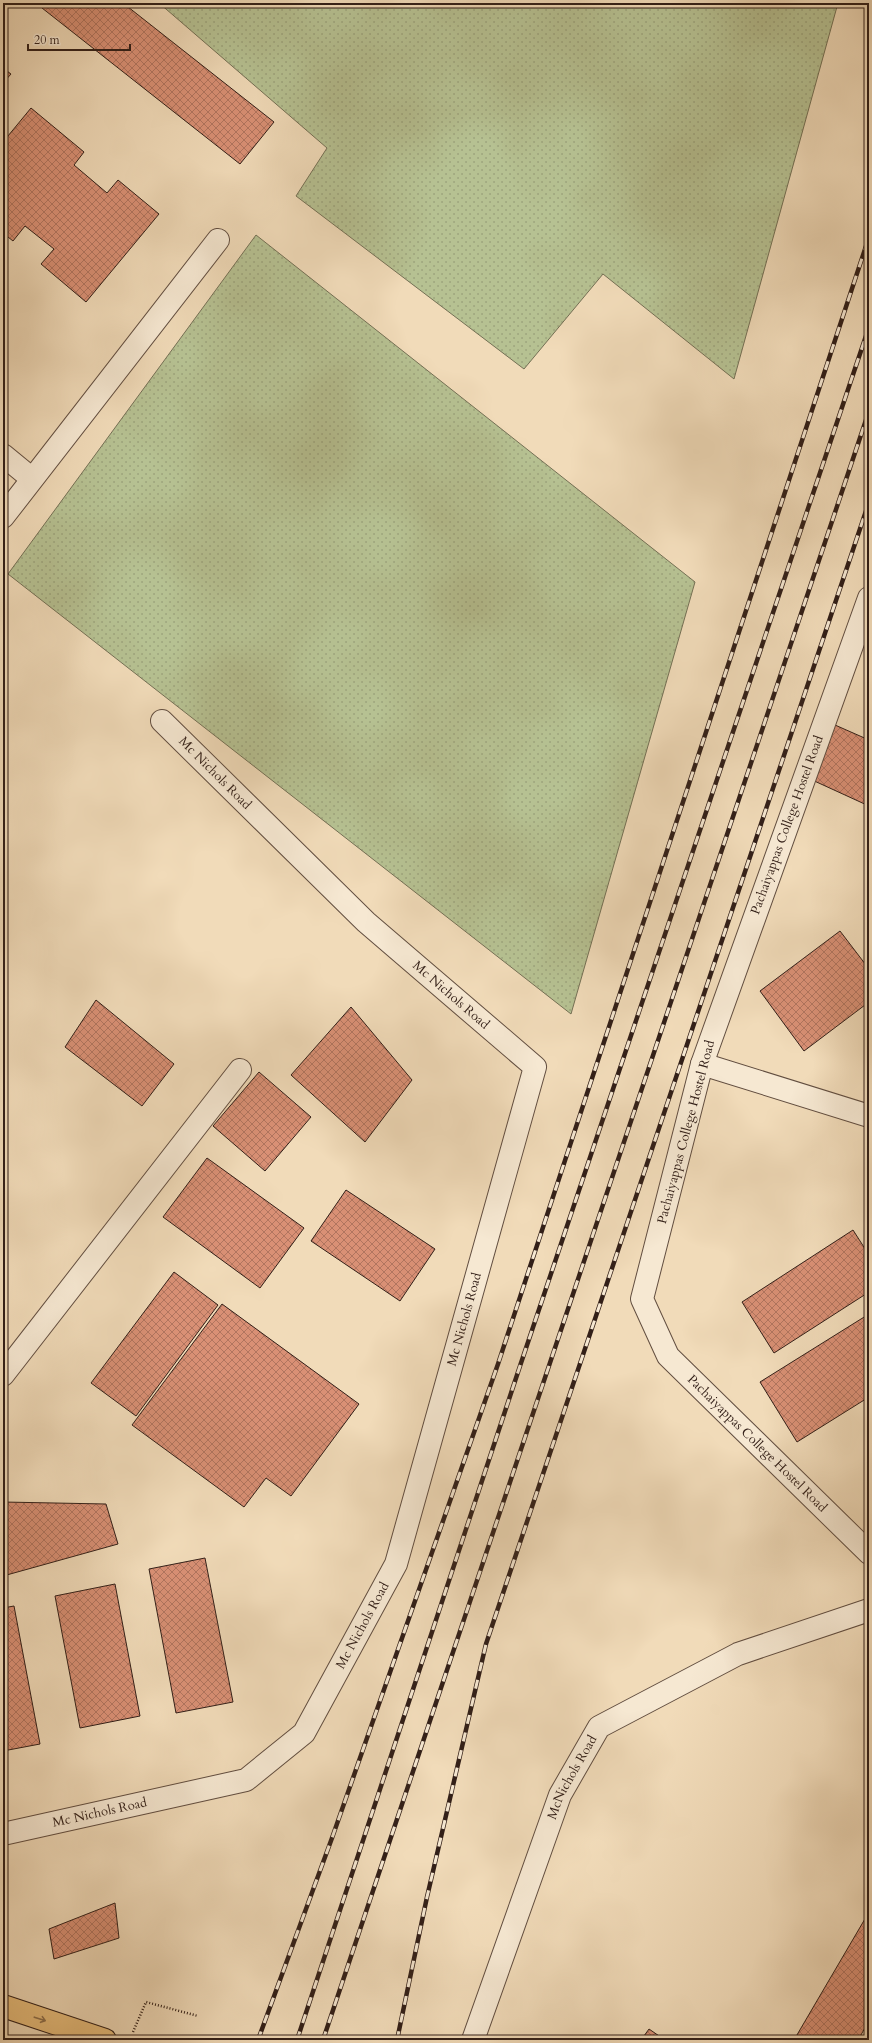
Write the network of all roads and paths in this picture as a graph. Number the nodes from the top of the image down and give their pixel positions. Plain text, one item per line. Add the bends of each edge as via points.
1 (218, 240) dead end
2 (3, 455) edge
3 (31, 478) junction
4 (3, 517) edge
5 (869, 598) edge
6 (162, 721) dead end
7 (702, 1064) junction
8 (240, 1070) dead end
9 (869, 1116) edge
10 (3, 1375) edge
11 (869, 1554) edge
12 (869, 1610) edge
13 (3, 1834) edge
14 (3, 2006) edge
15 (198, 2016) dead end
16 (105, 2040) edge
17 (143, 2040) edge
18 (473, 2040) edge

1 - 3 street
2 - 3 street
3 - 4 street
5 - 7 street, Pachaiyappas College Hostel Road
6 - 13 street, Mc Nichols Road via 366,922 535,1067 396,1564 304,1733 246,1780
7 - 9 street
7 - 11 street, Pachaiyappas College Hostel Road via 642,1299 668,1356
8 - 10 street
12 - 18 street, McNichols Road via 738,1654 599,1727 560,1795
14 -> 16 main road
15 - 17 path via 146,2002 132,2036

